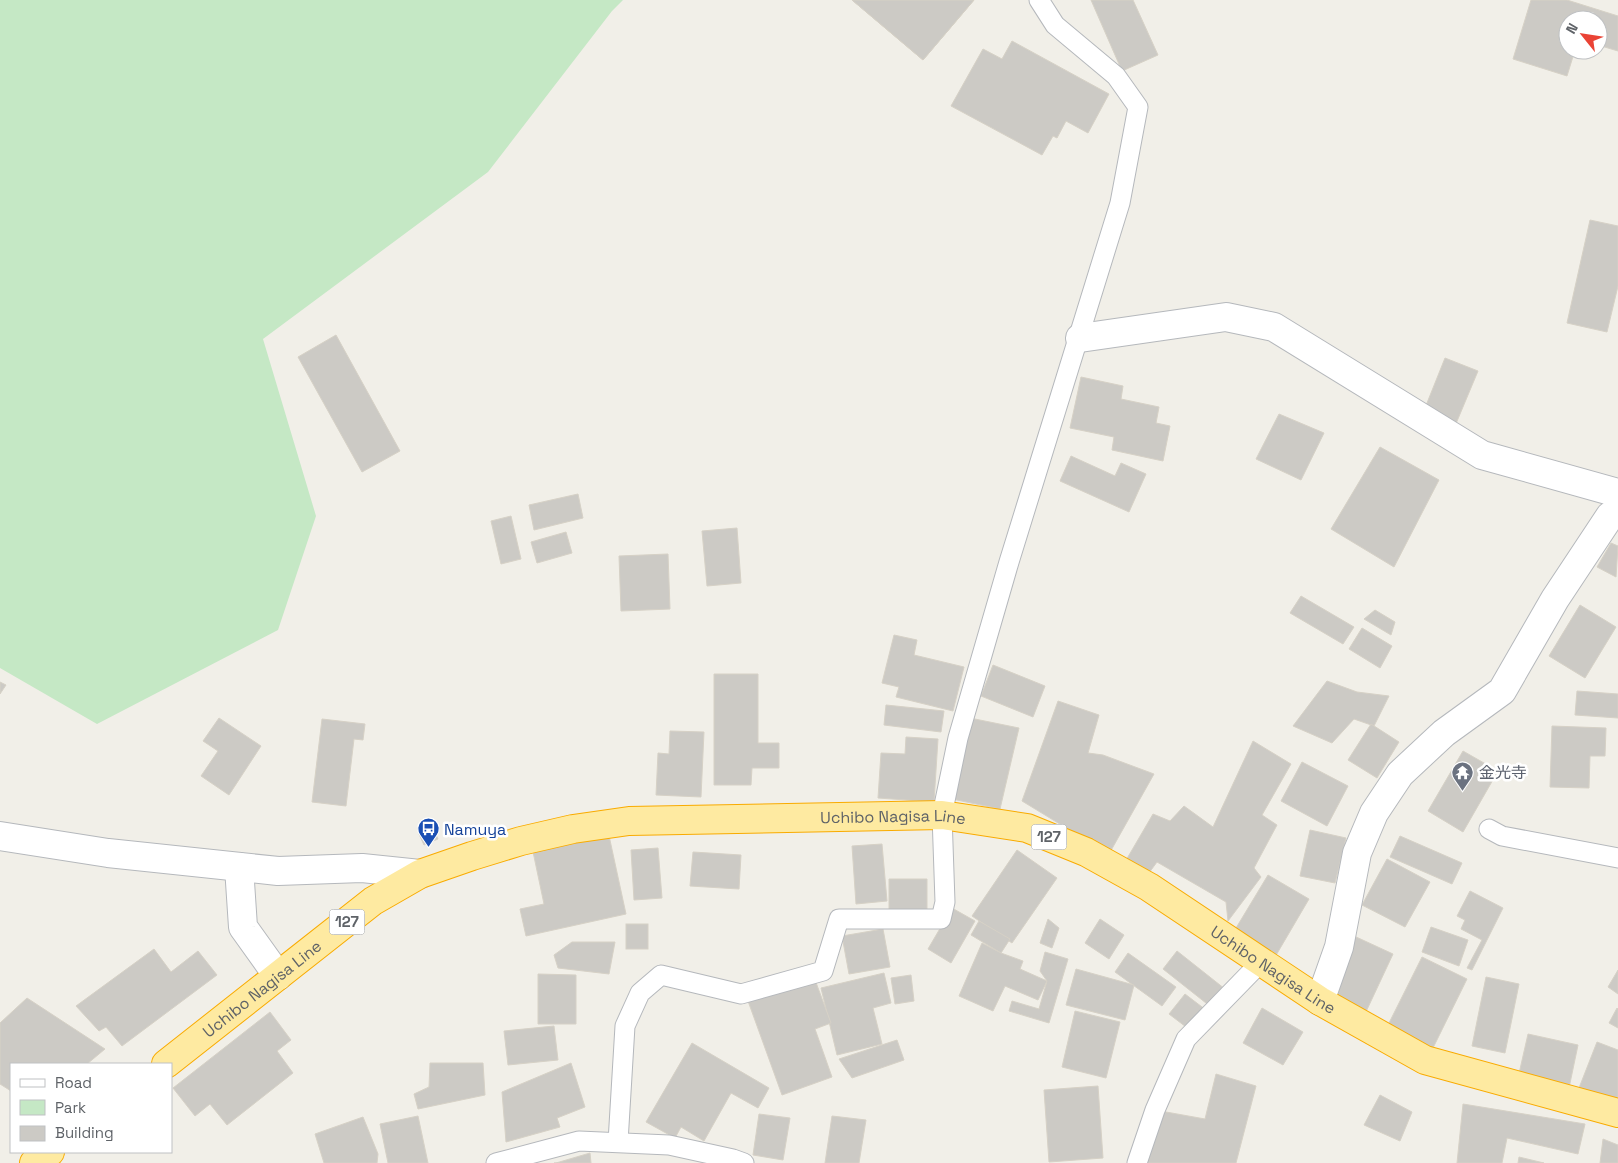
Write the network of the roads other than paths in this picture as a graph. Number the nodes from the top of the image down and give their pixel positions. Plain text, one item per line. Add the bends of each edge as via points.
1 (1039, 0) edge
2 (1080, 338) junction
3 (1618, 493) edge
4 (1618, 510) edge
5 (942, 815) junction
6 (1489, 829) dead end
7 (0, 836) edge
8 (1618, 858) edge
9 (239, 867) junction
10 (420, 874) junction
11 (1260, 963) junction
12 (278, 976) junction
13 (1320, 1001) junction
14 (167, 1063) edge
15 (1618, 1113) edge
16 (618, 1142) junction
17 (49, 1153) edge
18 (668, 1154) edge
19 (34, 1163) edge
20 (496, 1163) edge
21 (744, 1163) edge
22 (1137, 1163) edge

1 - 2 lane via 1056,24 1116,76 1138,107 1120,203
2 - 3 street via 1226,317 1274,327 1482,455
2 - 5 lane via 958,738
4 - 13 street via 1610,516 1555,599 1502,691 1444,733 1400,774 1374,813 1357,854 1339,947
5 - 10 highway, Uchibo Nagisa Line / 127 via 629,821 521,841
5 - 11 highway, Uchibo Nagisa Line / 127 via 1027,828 1086,852 1149,888
5 - 16 lane via 945,902 941,919 839,919 823,971 740,994 661,975 640,993 625,1026
6 - 8 lane via 1502,836
7 - 9 street via 108,853
9 - 10 street via 278,871 362,868
9 - 12 street via 243,927
10 - 12 highway, Uchibo Nagisa Line / 127 via 373,901
11 - 13 highway, Uchibo Nagisa Line / 127
11 - 22 lane via 1186,1039 1155,1110
12 - 14 highway, Uchibo Nagisa Line / 127
13 - 15 highway, Uchibo Nagisa Line / 127 via 1425,1060
16 - 18 lane
16 - 20 lane via 579,1141
17 - 19 highway
18 - 21 lane via 733,1159

